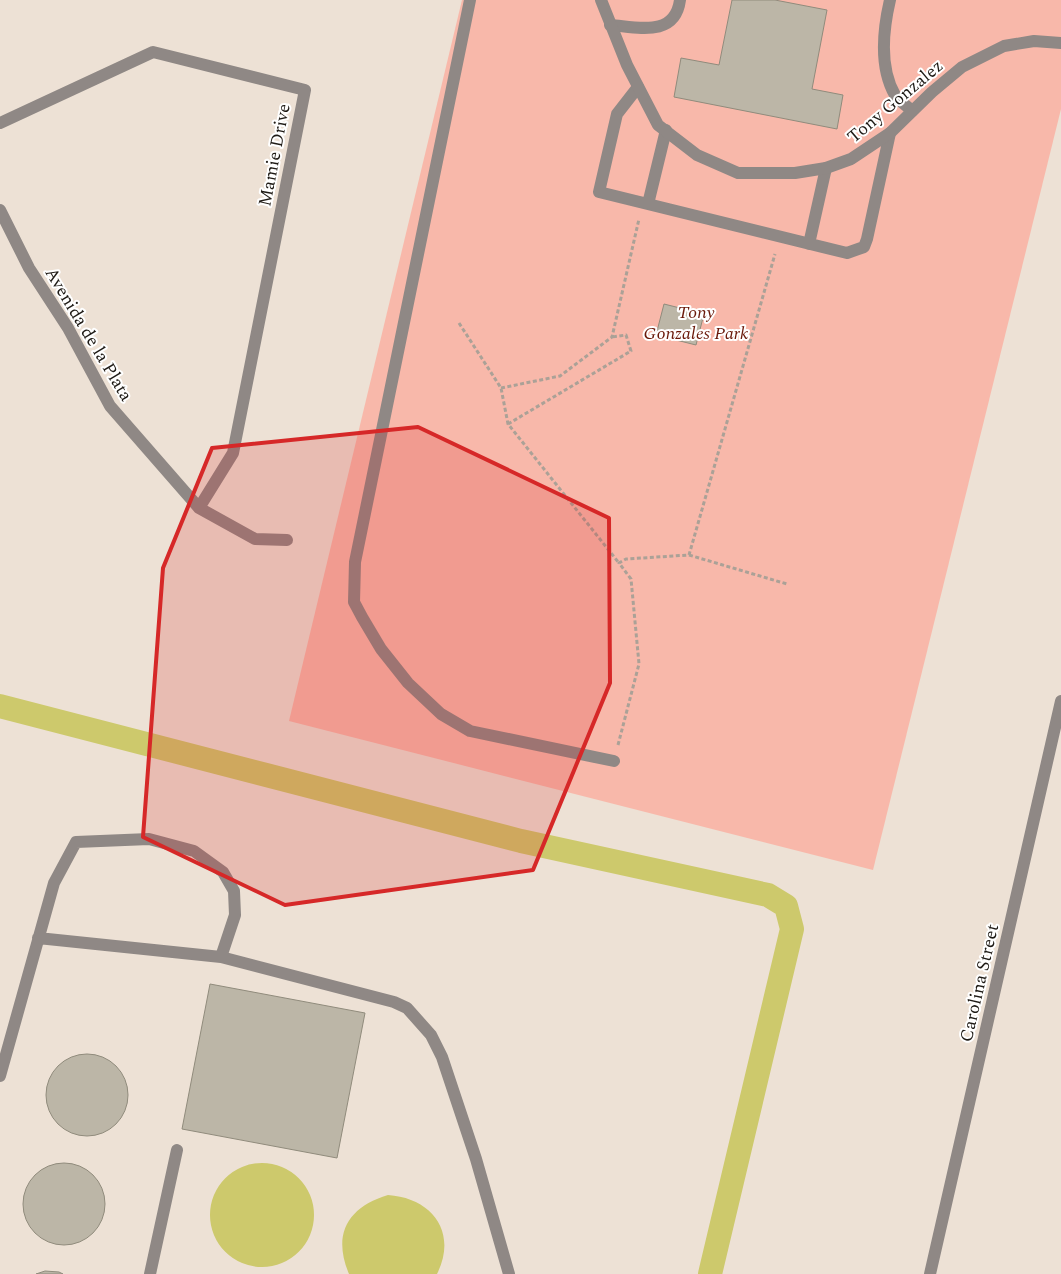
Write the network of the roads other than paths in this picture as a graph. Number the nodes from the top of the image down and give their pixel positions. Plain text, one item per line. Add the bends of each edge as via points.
1 (470, 0) edge
2 (601, 0) edge
3 (680, 0) edge
4 (890, 0) edge
5 (610, 25) junction
6 (1061, 43) edge
7 (638, 87) junction
8 (912, 111) junction
9 (0, 123) edge
10 (666, 130) junction
11 (890, 133) junction
12 (826, 168) junction
13 (645, 203) junction
14 (0, 210) edge
15 (809, 244) junction
16 (199, 508) junction
17 (287, 540) dead end
18 (1061, 701) edge
19 (614, 761) road end
20 (38, 938) junction
21 (221, 957) junction
22 (0, 1076) edge
23 (177, 1150) dead end
24 (150, 1274) edge
25 (509, 1274) edge
26 (930, 1274) edge

1 - 19 street via 354,562 354,602 381,649 408,683 441,714 470,731
2 - 5 street, Tony Gonzalez
3 - 5 street via 680,6 670,21 655,29
4 - 8 street via 885,63 896,96
5 - 7 street, Tony Gonzalez
6 - 8 street, Tony Gonzalez via 1034,41 1004,46 962,67
7 - 10 street, Tony Gonzalez via 658,125
7 - 13 street via 617,114 599,192
8 - 11 street, Tony Gonzalez
9 - 16 street, Mamie Drive via 153,52 305,90 233,453
10 - 12 street, Tony Gonzalez via 697,155 738,173 795,173
10 - 13 street
11 - 12 street, Tony Gonzalez via 851,159
11 - 15 street via 864,247 846,253
12 - 15 street
13 - 15 street
14 - 16 street, Avenida de la Plata via 29,268 68,328 110,406
16 - 17 street, Avenida de la Plata via 255,539
18 - 26 street, Carolina Street
20 - 21 street
20 - 21 street via 54,883 76,842 149,839 194,850 223,872 234,892 235,916
20 - 22 street
21 - 25 street via 407,1008 431,1035 442,1057
23 - 24 street

